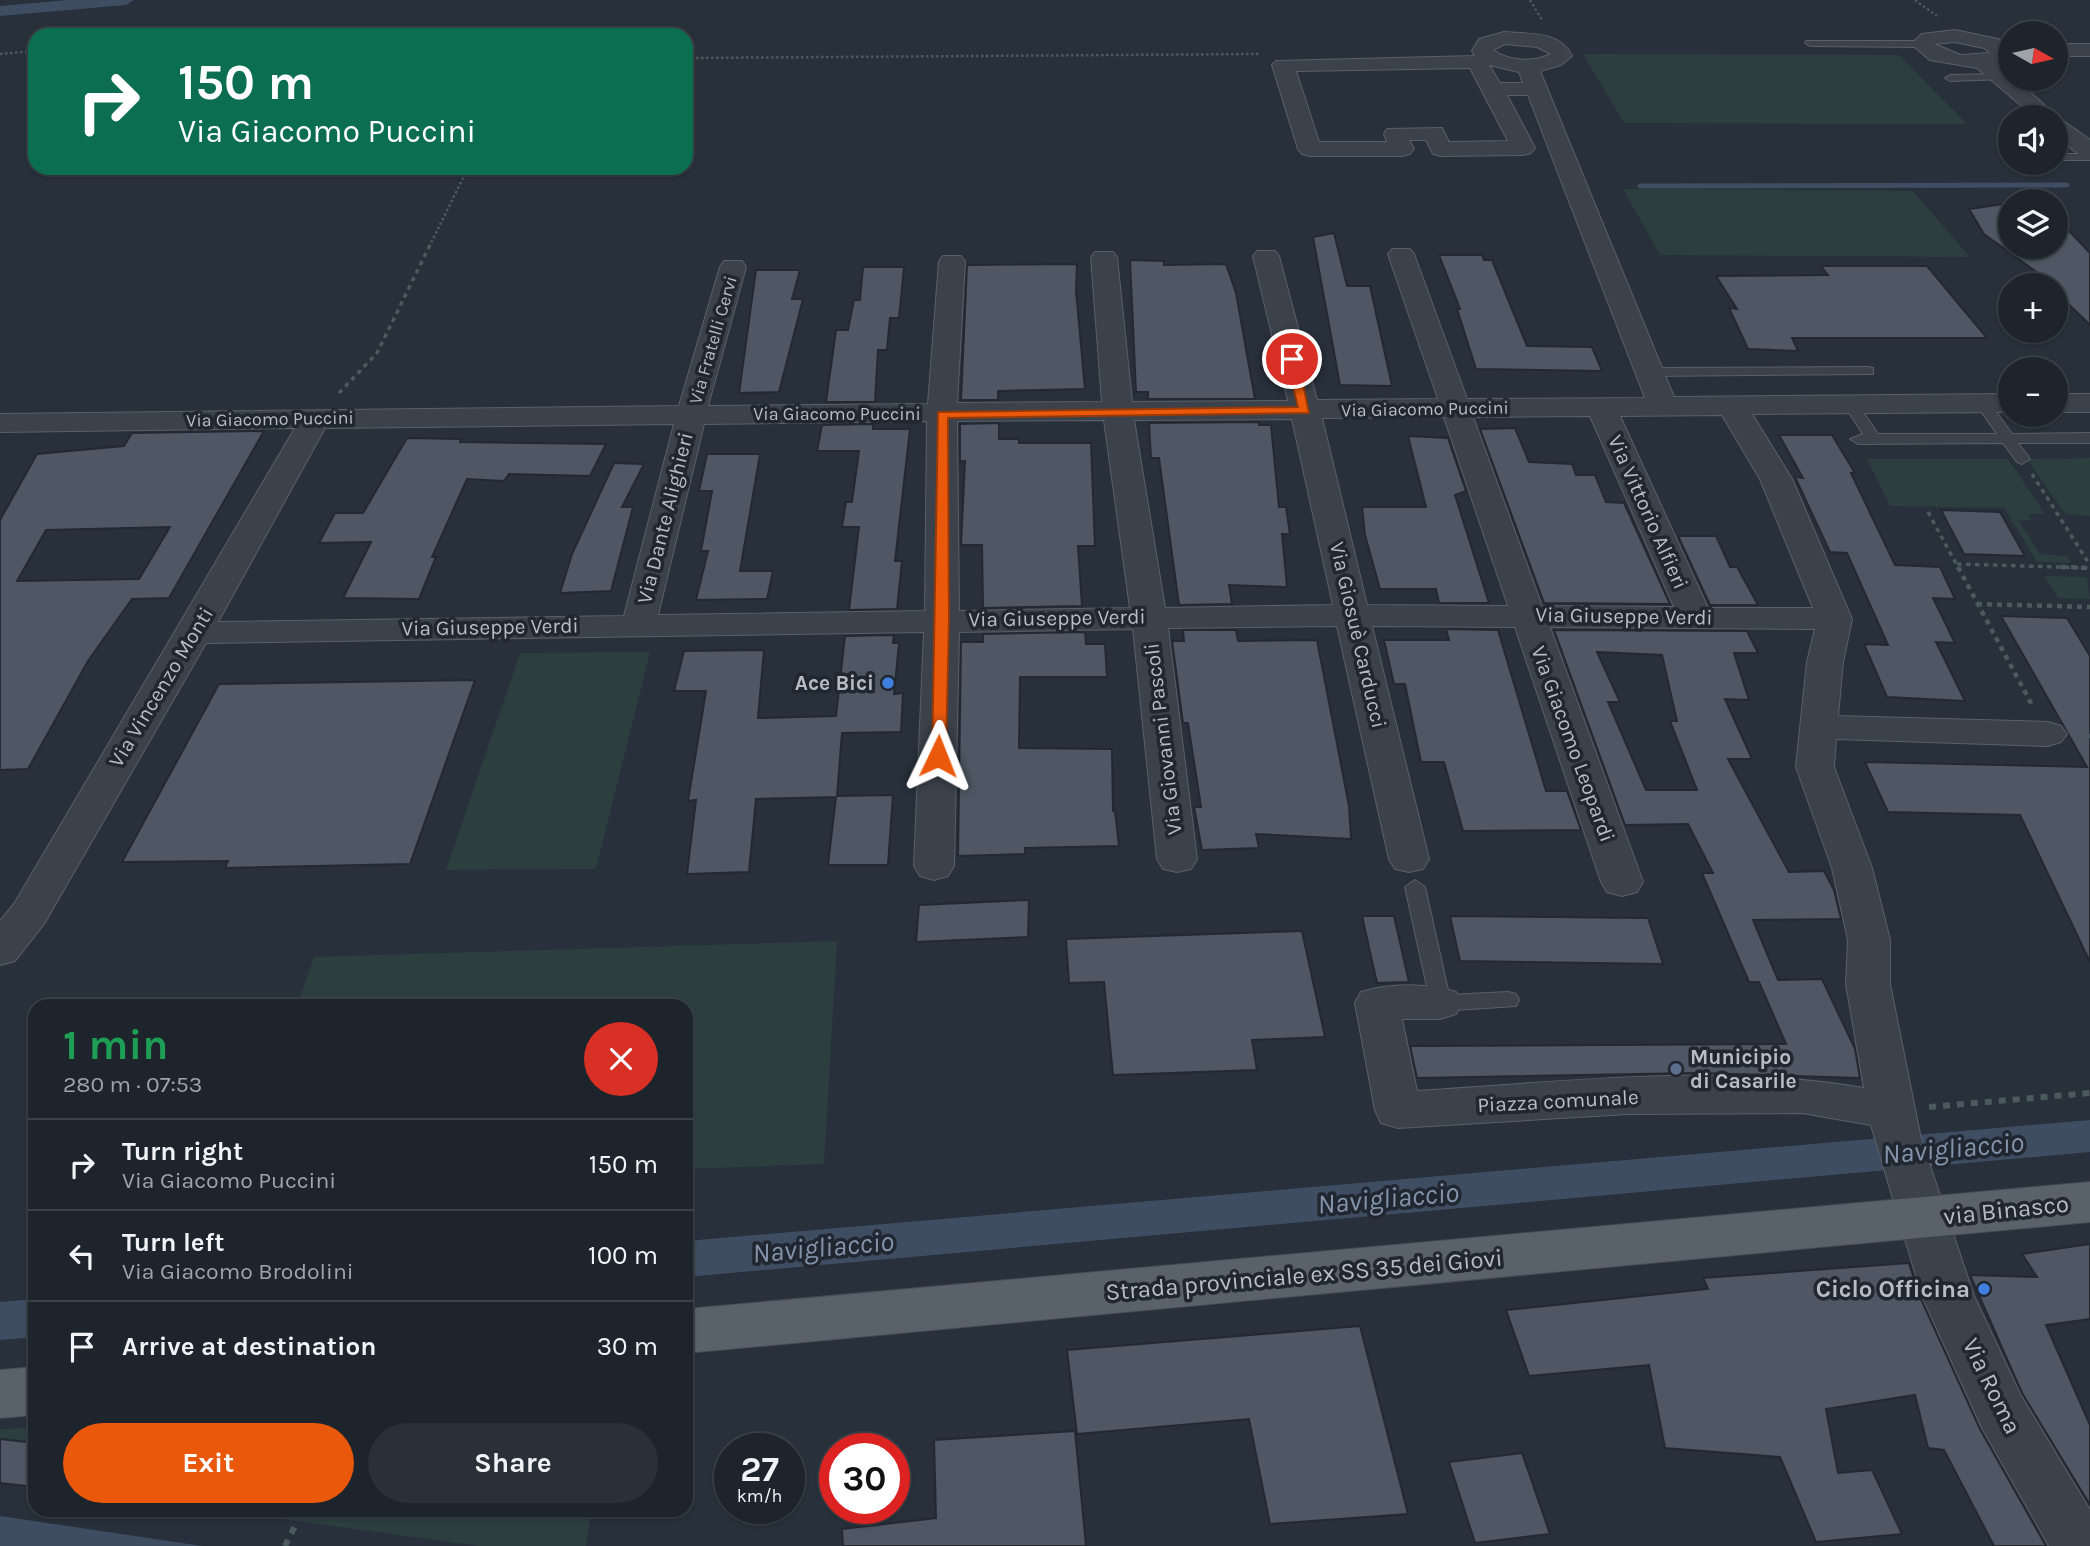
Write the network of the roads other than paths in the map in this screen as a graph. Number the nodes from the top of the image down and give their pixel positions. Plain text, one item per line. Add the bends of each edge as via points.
1 (1810, 43) dead end
2 (1921, 44) junction
3 (1998, 46) edge
4 (2068, 50) edge
5 (2090, 50) edge
6 (1998, 58) edge
7 (1981, 61) junction
8 (1998, 76) edge
9 (1998, 77) edge
10 (1951, 78) dead end
11 (1493, 89) junction
12 (2016, 91) edge
13 (2033, 105) edge
14 (1414, 133) junction
15 (2068, 135) edge
16 (2090, 155) edge
17 (2068, 157) edge
18 (1566, 163) junction
19 (1312, 164) dead end
20 (1414, 164) dead end
21 (1401, 254) dead end
22 (1266, 256) dead end
23 (1104, 257) dead end
24 (952, 261) dead end
25 (733, 267) dead end
26 (1868, 371) dead end
27 (1649, 372) junction
28 (2090, 402) edge
29 (1997, 403) edge
30 (2068, 403) edge
31 (1851, 405) junction
32 (1732, 406) junction
33 (1601, 407) junction
34 (1663, 407) junction
35 (1455, 409) junction
36 (1305, 411) junction
37 (1118, 412) junction
38 (692, 413) junction
39 (942, 414) junction
40 (315, 419) junction
41 (0, 424) edge
42 (2090, 438) edge
43 (1866, 439) joint
44 (2010, 439) junction
45 (2022, 458) road end
46 (1353, 615) junction
47 (1527, 615) junction
48 (1149, 617) junction
49 (1695, 617) junction
50 (1835, 618) junction
51 (942, 620) junction
52 (639, 624) junction
53 (194, 633) junction
54 (1817, 727) junction
55 (2048, 734) road end
56 (1177, 859) dead end
57 (934, 866) dead end
58 (1412, 873) joint
59 (1622, 882) dead end
60 (0, 950) edge
61 (1508, 1000) dead end
62 (1440, 1003) junction
63 (1893, 1124) junction
64 (1917, 1201) junction
65 (2090, 1202) edge
66 (693, 1330) edge
67 (28, 1392) edge
68 (0, 1394) edge
69 (2080, 1546) edge

1 - 2 lane
2 - 3 street via 1929,38 1955,36
2 - 7 street via 1942,57
4 - 5 street
6 - 7 street
7 - 8 street
9 - 10 lane
11 - 14 street via 1523,148 1441,149 1434,133
11 - 14 street via 1477,62 1283,65 1310,149 1402,149 1395,134
11 - 18 street via 1531,77
12 - 13 street
14 - 18 street via 1427,164
15 - 16 street
16 - 17 lane
18 - 27 street
19 - 20 street
21 - 35 street, Via Giacomo Leopardi
22 - 36 street, Via Giosuè Carducci
23 - 37 street, Via Giovanni Pascoli
24 - 39 street
25 - 38 street, Via Fratelli Cervi
26 - 27 lane
27 - 34 street
28 - 30 street
29 - 31 street, Via Giacomo Puccini
29 - 44 lane
31 - 32 street, Via Giacomo Puccini
31 - 43 lane
32 - 34 street, Via Giacomo Puccini
32 - 50 street via 1776,479
33 - 34 street, Via Giacomo Puccini
33 - 35 street, Via Giacomo Puccini
33 - 49 street, Via Vittorio Alfieri
35 - 36 street, Via Giacomo Puccini
35 - 47 street, Via Giacomo Leopardi
36 - 37 street, Via Giacomo Puccini
36 - 46 street, Via Giosuè Carducci
37 - 39 street, Via Giacomo Puccini
37 - 48 street, Via Giovanni Pascoli
38 - 39 street, Via Giacomo Puccini
38 - 40 street, Via Giacomo Puccini
38 - 52 street, Via Dante Alighieri
39 - 51 street
40 - 41 street, Via Giacomo Puccini
40 - 53 street, Via Vincenzo Monti
42 - 44 lane
43 - 44 lane
44 - 45 lane
46 - 47 street, Via Giuseppe Verdi
46 - 48 street, Via Giuseppe Verdi
46 - 58 street, Via Giosuè Carducci
47 - 49 street, Via Giuseppe Verdi
47 - 59 street, Via Giacomo Leopardi
48 - 51 street, Via Giuseppe Verdi
48 - 56 street, Via Giovanni Pascoli
49 - 50 street, Via Giuseppe Verdi
50 - 54 street, Via Roma
51 - 52 street, Via Giuseppe Verdi
51 - 57 street
52 - 53 street, Via Giuseppe Verdi
53 - 60 street, Via Vincenzo Monti via 29,914
54 - 55 street
54 - 63 street, Via Roma via 1815,767 1852,868 1869,940 1868,984
58 - 62 lane
61 - 62 lane
62 - 63 street, Piazza comunale via 1377,1003 1398,1110 1628,1096 1802,1095
63 - 64 street, Via Roma
64 - 65 main road, via Binasco
64 - 66 main road, Strada provinciale ex SS 35 dei Giovi
64 - 69 street, Via Roma via 1948,1296 2001,1411
67 - 68 main road

